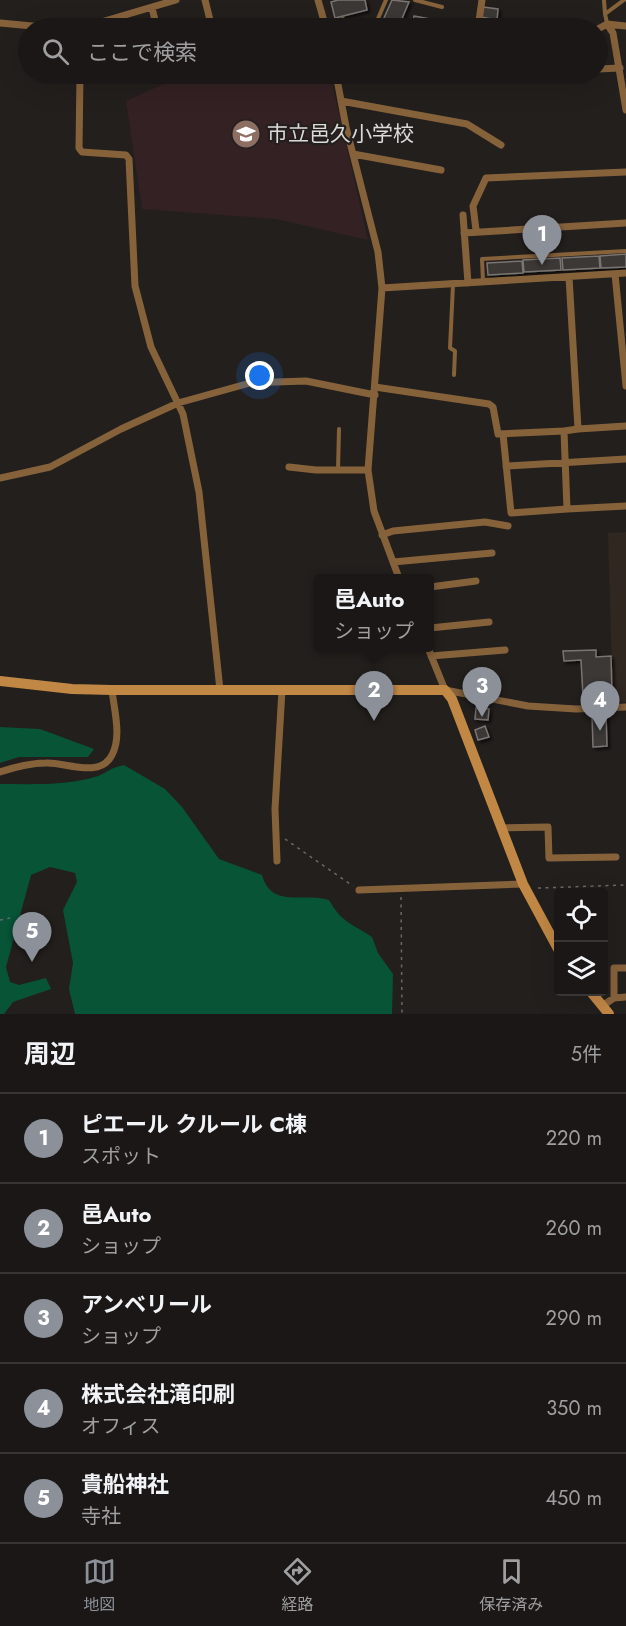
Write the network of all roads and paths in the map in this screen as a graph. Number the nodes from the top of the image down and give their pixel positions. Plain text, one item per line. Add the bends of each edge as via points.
1 (176, 0) edge
2 (205, 0) edge
3 (318, 0) edge
4 (386, 0) edge
5 (415, 0) edge
6 (482, 0) edge
7 (604, 0) edge
8 (624, 0) edge
9 (442, 7) dead end
10 (152, 8) junction
11 (605, 14) junction
12 (116, 18) edge
13 (155, 18) edge
14 (210, 18) edge
15 (323, 18) edge
16 (378, 18) edge
17 (479, 18) edge
18 (606, 18) edge
19 (0, 23) edge
20 (608, 24) edge
21 (18, 25) edge
22 (608, 26) edge
23 (626, 26) edge
24 (620, 68) junction
25 (608, 69) edge
26 (80, 84) edge
27 (338, 84) edge
28 (341, 101) junction
29 (626, 110) edge
30 (501, 145) dead end
31 (353, 154) junction
32 (441, 170) dead end
33 (626, 172) edge
34 (463, 215) dead end
35 (626, 223) edge
36 (476, 230) junction
37 (464, 233) junction
38 (626, 251) edge
39 (626, 273) edge
40 (615, 274) junction
41 (569, 277) junction
42 (483, 282) junction
43 (468, 283) junction
44 (453, 284) junction
45 (382, 288) junction
46 (454, 375) dead end
47 (626, 386) edge
48 (375, 391) junction
49 (178, 403) junction
50 (626, 426) edge
51 (339, 429) dead end
52 (578, 429) junction
53 (564, 431) junction
54 (503, 434) junction
55 (626, 459) edge
56 (565, 462) junction
57 (506, 466) junction
58 (289, 467) dead end
59 (368, 470) junction
60 (338, 471) junction
61 (0, 478) edge
62 (626, 506) edge
63 (567, 509) junction
64 (508, 526) dead end
65 (382, 535) junction
66 (492, 553) dead end
67 (393, 562) junction
68 (397, 574) edge
69 (476, 581) dead end
70 (434, 586) edge
71 (489, 622) dead end
72 (434, 628) edge
73 (505, 650) dead end
74 (430, 652) edge
75 (431, 656) junction
76 (0, 681) edge
77 (112, 690) junction
78 (220, 690) junction
79 (282, 690) junction
80 (445, 690) junction
81 (626, 707) edge
82 (0, 772) edge
83 (501, 828) junction
84 (277, 833) junction
85 (616, 857) dead end
86 (277, 861) dead end
87 (626, 885) edge
88 (524, 886) junction
89 (359, 890) joint
90 (400, 890) junction
91 (10, 918) dead end
92 (0, 920) edge
93 (554, 942) edge
94 (626, 968) edge
95 (594, 996) edge
96 (626, 997) edge
97 (614, 998) junction
98 (606, 1010) edge
99 (402, 1014) edge

1 - 10 street
2 - 14 street
3 - 15 street
4 - 16 lane
5 - 9 lane
6 - 17 street
7 - 11 lane
8 - 11 lane
10 - 12 street
10 - 13 street
11 - 18 lane
19 - 21 street
20 - 23 street
22 - 24 street
24 - 25 street
24 - 29 street
26 - 49 street via 79,148 82,152 126,155 129,159 135,286 152,347
27 - 28 street
28 - 30 street via 467,124
28 - 31 street
31 - 32 street
31 - 45 street via 378,252
33 - 36 street via 486,178 473,206
34 - 37 street
35 - 36 street
36 - 37 street
37 - 43 street
38 - 42 lane via 482,259
39 - 40 street
40 - 41 street
40 - 47 street
41 - 42 street
41 - 52 street
42 - 43 street
43 - 44 street
44 - 45 street
44 - 46 lane via 450,348 455,351
45 - 48 street
48 - 49 street via 276,381 250,383
48 - 54 street via 489,404 498,434
48 - 59 street
49 - 61 street via 50,467
49 - 78 street via 199,492
50 - 52 street
51 - 60 lane
52 - 53 street
53 - 54 street
53 - 56 street
54 - 57 street
55 - 56 street
56 - 57 street
56 - 63 street
57 - 63 street via 511,513
58 - 60 street
59 - 60 street
59 - 65 street
62 - 63 street
64 - 65 street via 485,522
65 - 67 street
66 - 67 street
67 - 68 street
69 - 70 street
71 - 72 street
73 - 75 street
74 - 75 street
75 - 80 street
76 - 77 street
77 - 78 street
77 - 82 street via 116,735 112,755 104,764 88,768 47,762
78 - 79 street
79 - 80 street
79 - 84 street
80 - 81 street via 528,706
80 - 83 street via 452,699
83 - 85 street via 548,827 549,858
83 - 88 street
84 - 86 street
84 - 89 path
87 - 88 path
88 - 90 street
88 - 93 street
89 - 90 street
90 - 99 path
91 - 92 path
94 - 97 street via 614,968
95 - 98 street
96 - 97 street
97 - 98 street

